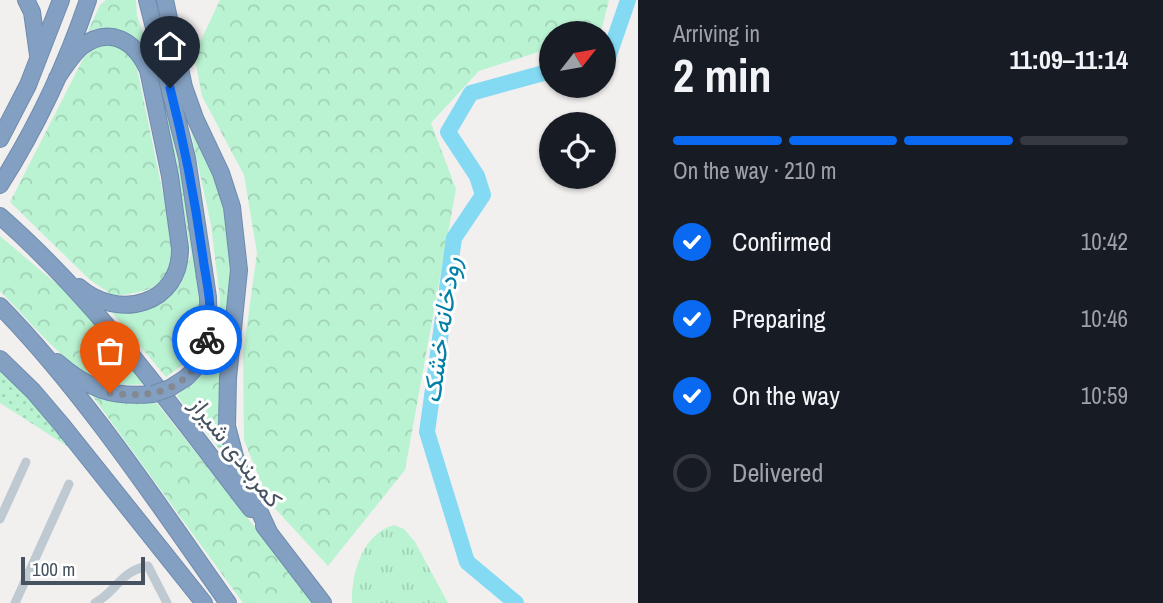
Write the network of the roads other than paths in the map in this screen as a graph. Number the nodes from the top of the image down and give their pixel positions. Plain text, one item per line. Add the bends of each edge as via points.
1 (26, 0) edge
2 (61, 0) edge
3 (88, 0) edge
4 (95, 0) edge
5 (147, 0) edge
6 (165, 0) edge
7 (80, 22) junction
8 (38, 58) junction
9 (57, 78) junction
10 (0, 139) edge
11 (0, 185) edge
12 (0, 216) edge
13 (51, 262) junction
14 (0, 306) edge
15 (25, 331) junction
16 (0, 359) edge
17 (26, 462) dead end
18 (69, 484) dead end
19 (0, 519) edge
20 (270, 534) junction
21 (109, 600) edge
22 (15, 603) edge
23 (95, 603) edge
24 (167, 603) edge
25 (204, 603) edge
26 (228, 603) edge
27 (323, 603) edge

1 - 8 highway
2 - 8 highway
3 - 7 highway
4 - 7 highway
5 - 15 highway, bridge via 187,158 208,297 209,335 198,365 170,388 153,394 110,393 86,384
6 - 20 highway via 184,87 232,207 239,270 227,426 237,464
7 - 9 highway
8 - 10 highway
9 - 11 highway
9 - 13 highway via 80,49 107,37 131,44 142,56 170,176 180,259 172,282 163,291 131,306 85,292
12 - 13 highway, کمربندی شیراز
13 - 20 highway, کمربندی شیراز via 153,382
14 - 15 highway
15 - 26 highway
16 - 25 highway via 62,425
17 - 19 street
18 - 22 street
20 - 27 highway, کمربندی شیراز
21 - 23 street
21 - 24 street via 111,589 130,571 148,566

